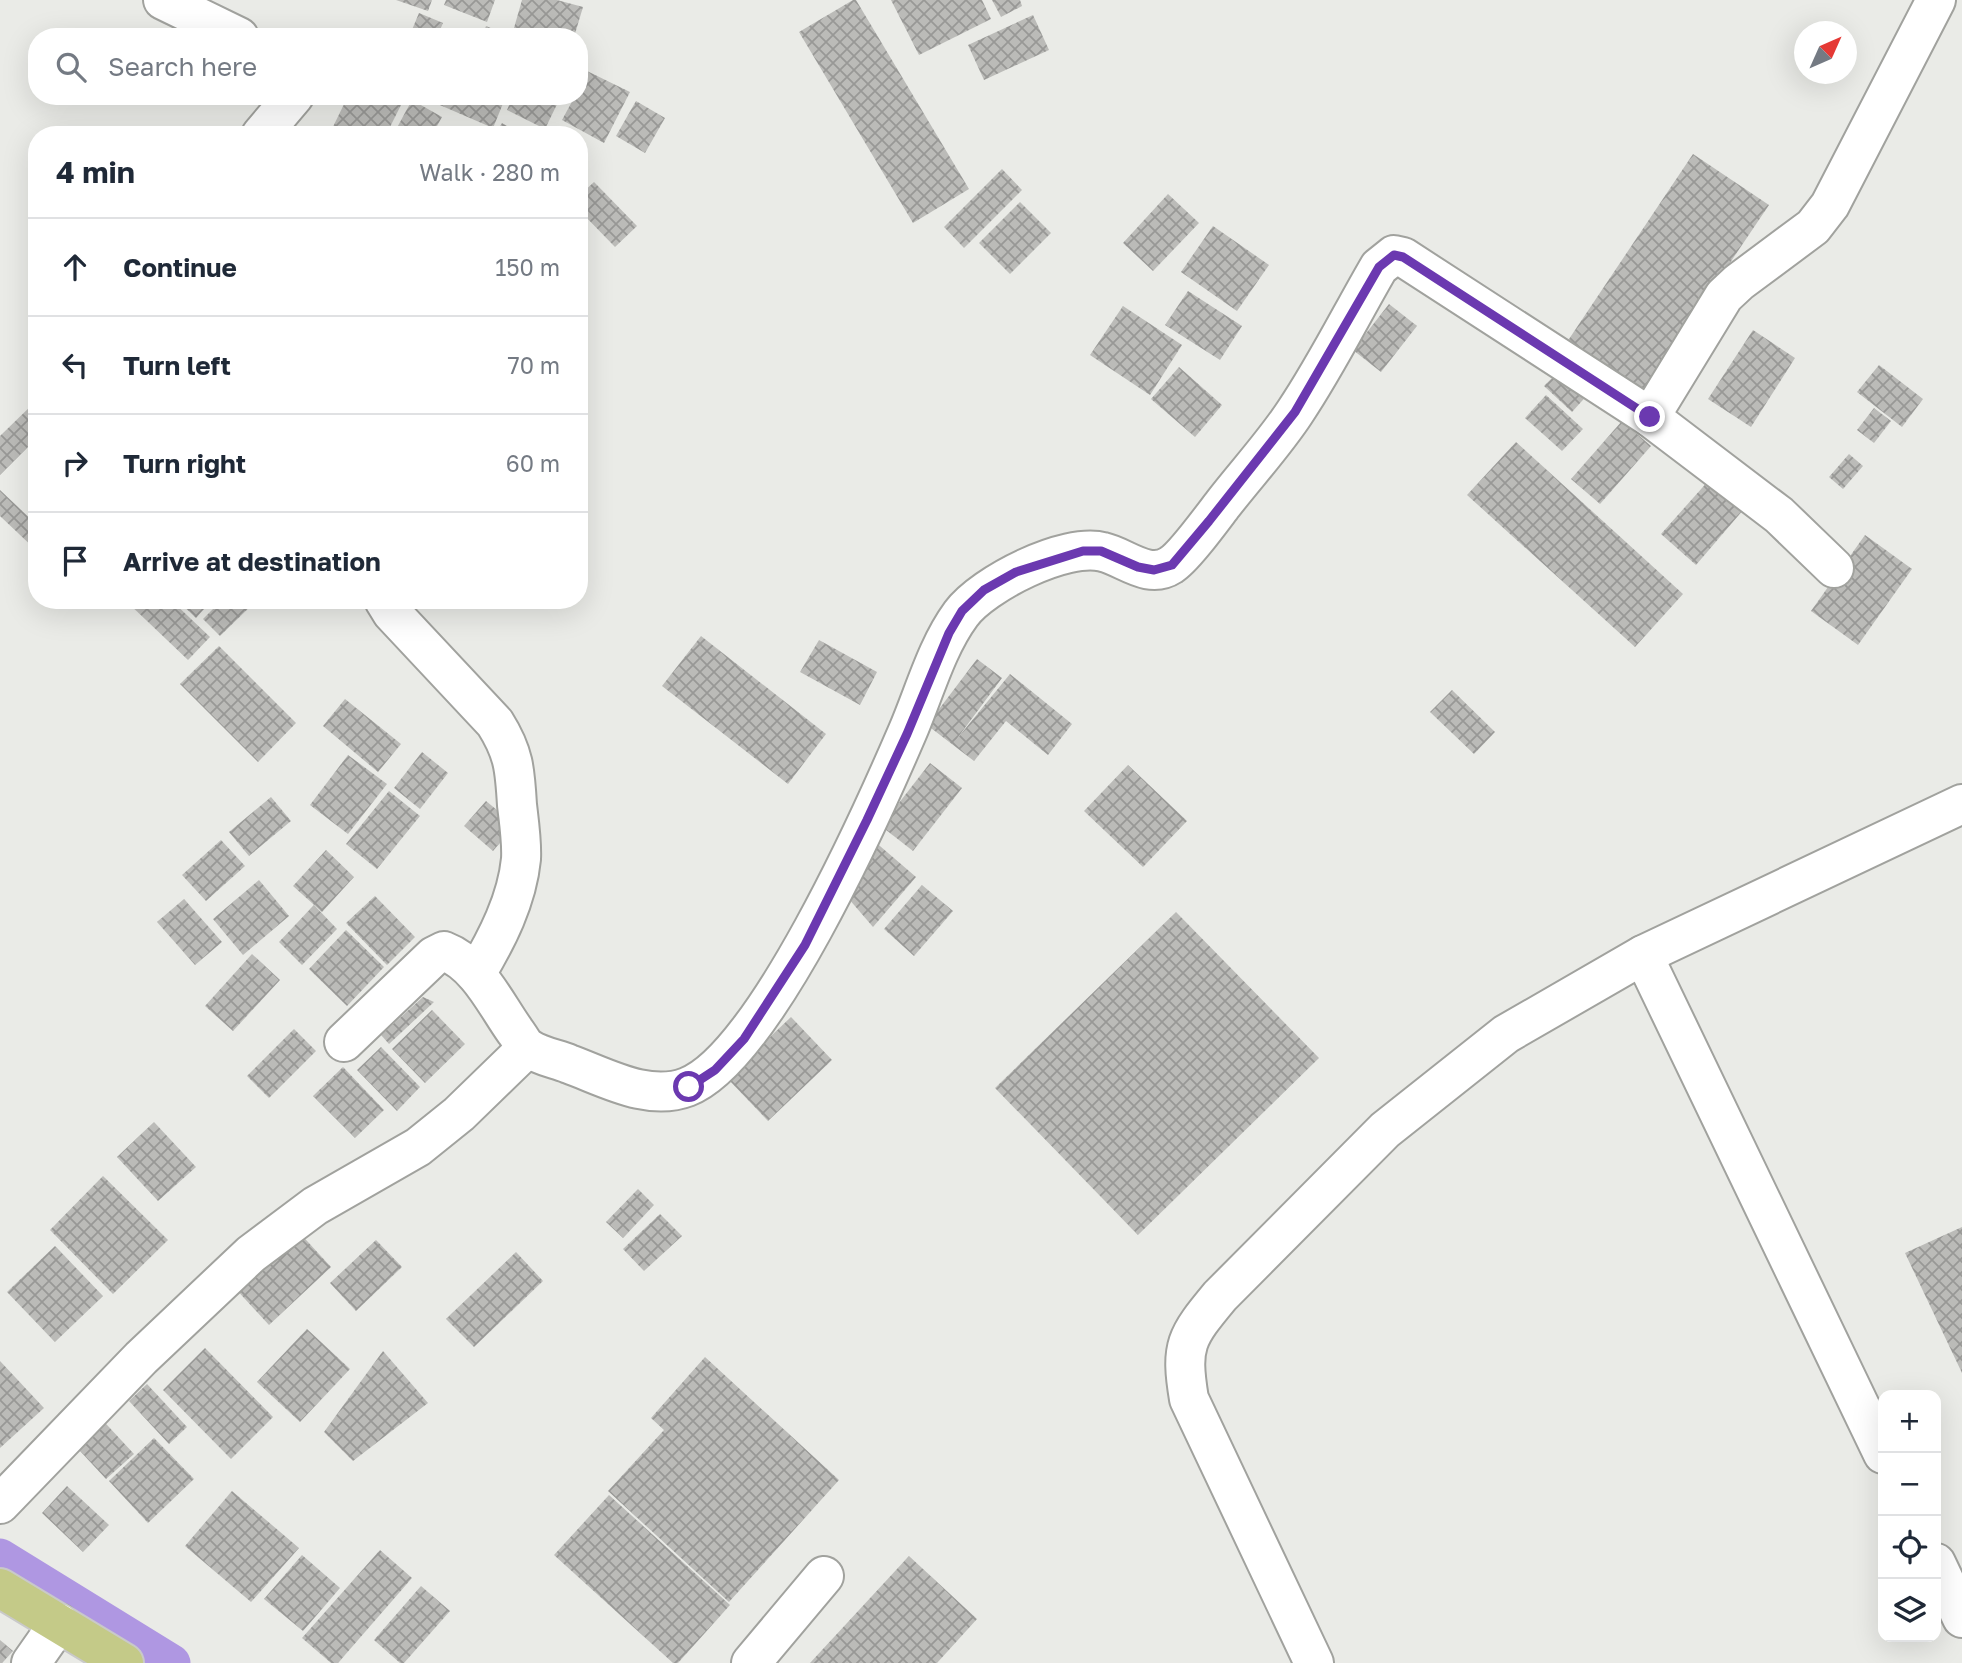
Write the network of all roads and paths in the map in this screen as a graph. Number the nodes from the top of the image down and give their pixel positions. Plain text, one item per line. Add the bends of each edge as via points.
1 (163, 0) edge
2 (1936, 0) edge
3 (221, 28) edge
4 (286, 105) edge
5 (269, 126) edge
6 (1650, 417) junction
7 (1835, 568) dead end
8 (390, 609) edge
9 (1962, 804) edge
10 (1643, 954) junction
11 (476, 974) junction
12 (344, 1042) dead end
13 (527, 1048) junction
14 (1883, 1453) edge
15 (0, 1503) edge
16 (1941, 1574) edge
17 (824, 1576) dead end
18 (0, 1588) edge
19 (1962, 1618) edge
20 (59, 1623) junction
21 (31, 1663) edge
22 (124, 1663) edge
23 (751, 1663) edge
24 (1314, 1663) edge

1 - 3 street
2 - 6 street via 1830,205 1812,227 1724,296
4 - 5 street
6 - 7 street via 1779,515
6 - 13 street via 1394,255 1379,267 1295,412 1172,565 1154,570 1101,551 1083,551 1016,572 984,590 962,611 805,945 744,1039 715,1070 689,1087 666,1092 625,1086
8 - 11 street via 495,723 514,761 520,859 507,916
9 - 10 street
10 - 14 street
10 - 24 street via 1506,1034 1385,1130 1196,1324 1184,1352 1189,1399
11 - 12 street via 444,951 434,956
11 - 13 street
13 - 15 street via 418,1147 315,1206 250,1254
16 - 19 street
17 - 23 street
18 - 20 main road
20 - 21 street
20 - 22 main road

